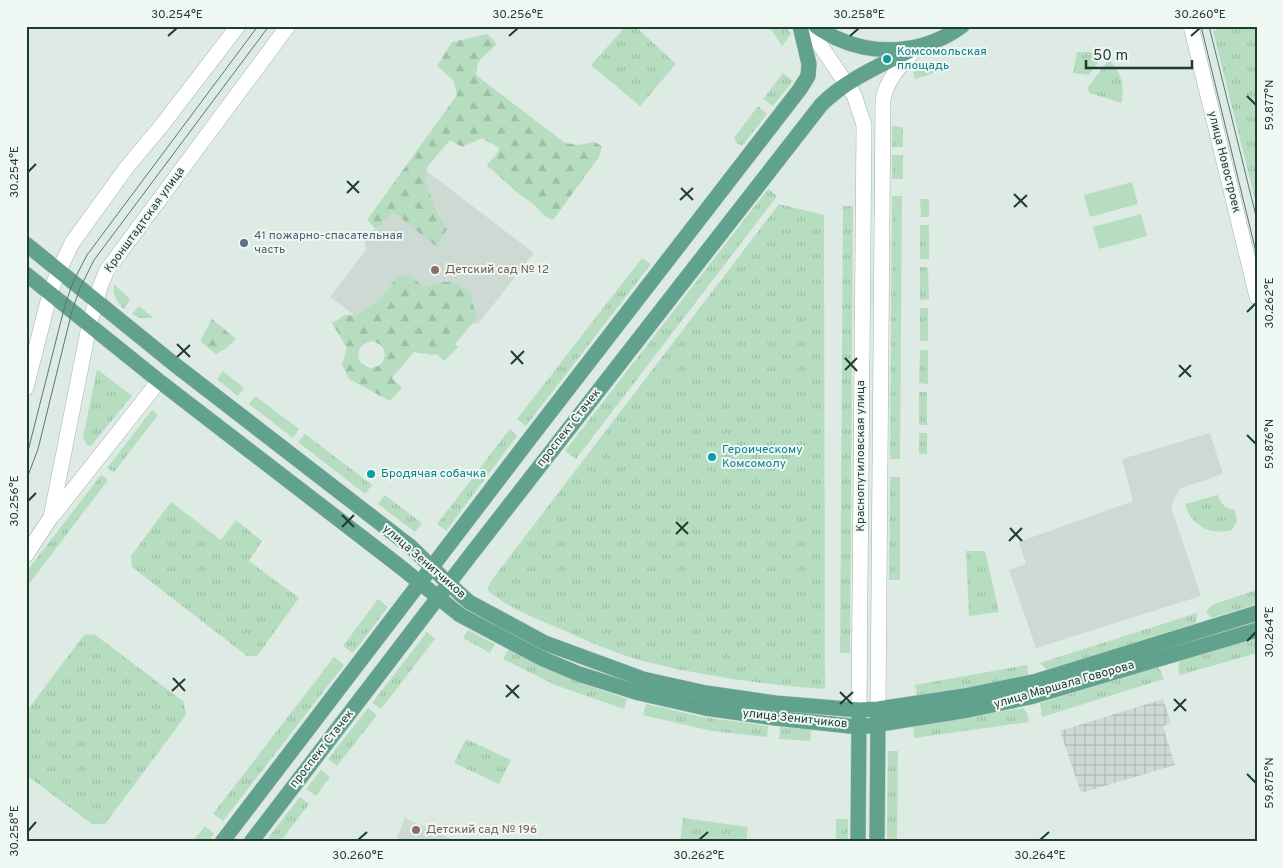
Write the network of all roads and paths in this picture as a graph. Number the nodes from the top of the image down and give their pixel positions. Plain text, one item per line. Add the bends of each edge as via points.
1 (238, 26) edge
2 (288, 26) edge
3 (800, 26) edge
4 (808, 26) edge
5 (816, 26) edge
6 (962, 26) edge
7 (1191, 26) edge
8 (917, 47) junction
9 (848, 84) junction
10 (26, 244) edge
11 (58, 270) junction
12 (26, 274) edge
13 (50, 293) junction
14 (1257, 297) edge
15 (96, 301) junction
16 (89, 326) junction
17 (159, 381) junction
18 (26, 388) edge
19 (51, 517) junction
20 (26, 555) edge
21 (432, 568) junction
22 (420, 583) junction
23 (449, 584) junction
24 (438, 598) junction
25 (1257, 612) edge
26 (1257, 630) edge
27 (869, 709) junction
28 (868, 726) junction
29 (222, 842) edge
30 (251, 842) edge
31 (858, 842) edge
32 (877, 842) edge

1 - 11 street via 127,167 72,243
2 - 15 street, Кронштадтская улица via 107,270
3 - 21 main road, проспект Стачек via 809,64 808,76 800,89
4 - 9 street, Краснопутиловская улица
5 - 8 main road via 851,45 884,50
6 - 8 main road
7 - 14 street, улица Новостроек
8 - 9 main road, проспект Стачек
8 - 27 street, Краснопутиловская улица via 893,74 883,99
9 - 23 main road, проспект Стачек via 821,105
9 - 27 street, Краснопутиловская улица via 864,125
10 - 11 main road, улица Зенитчиков
11 - 13 street
11 - 15 main road, улица Зенитчиков
12 - 13 main road, улица Зенитчиков
13 - 16 main road, улица Зенитчиков
13 - 18 street
15 - 16 street, Кронштадтская улица
15 - 21 main road, улица Зенитчиков via 411,547
16 - 17 main road, улица Зенитчиков
16 - 19 street, Кронштадтская улица
17 - 19 street
17 - 22 main road, улица Зенитчиков
19 - 20 street, Кронштадтская улица
21 - 22 main road, проспект Стачек
21 - 23 main road, улица Зенитчиков
22 - 24 main road, улица Зенитчиков
22 - 29 main road, проспект Стачек
23 - 24 main road, проспект Стачек
23 - 27 main road, улица Зенитчиков via 469,602 545,643 643,678 706,693 775,704
24 - 28 main road, улица Зенитчиков via 460,616 541,658 639,693 714,710
24 - 30 main road, проспект Стачек
25 - 27 main road, улица Маршала Говорова via 1037,681 972,695
26 - 28 main road, улица Маршала Говорова via 1030,697
27 - 28 main road, Краснопутиловская улица
28 - 31 main road, Краснопутиловская улица
28 - 32 main road, Краснопутиловская улица

